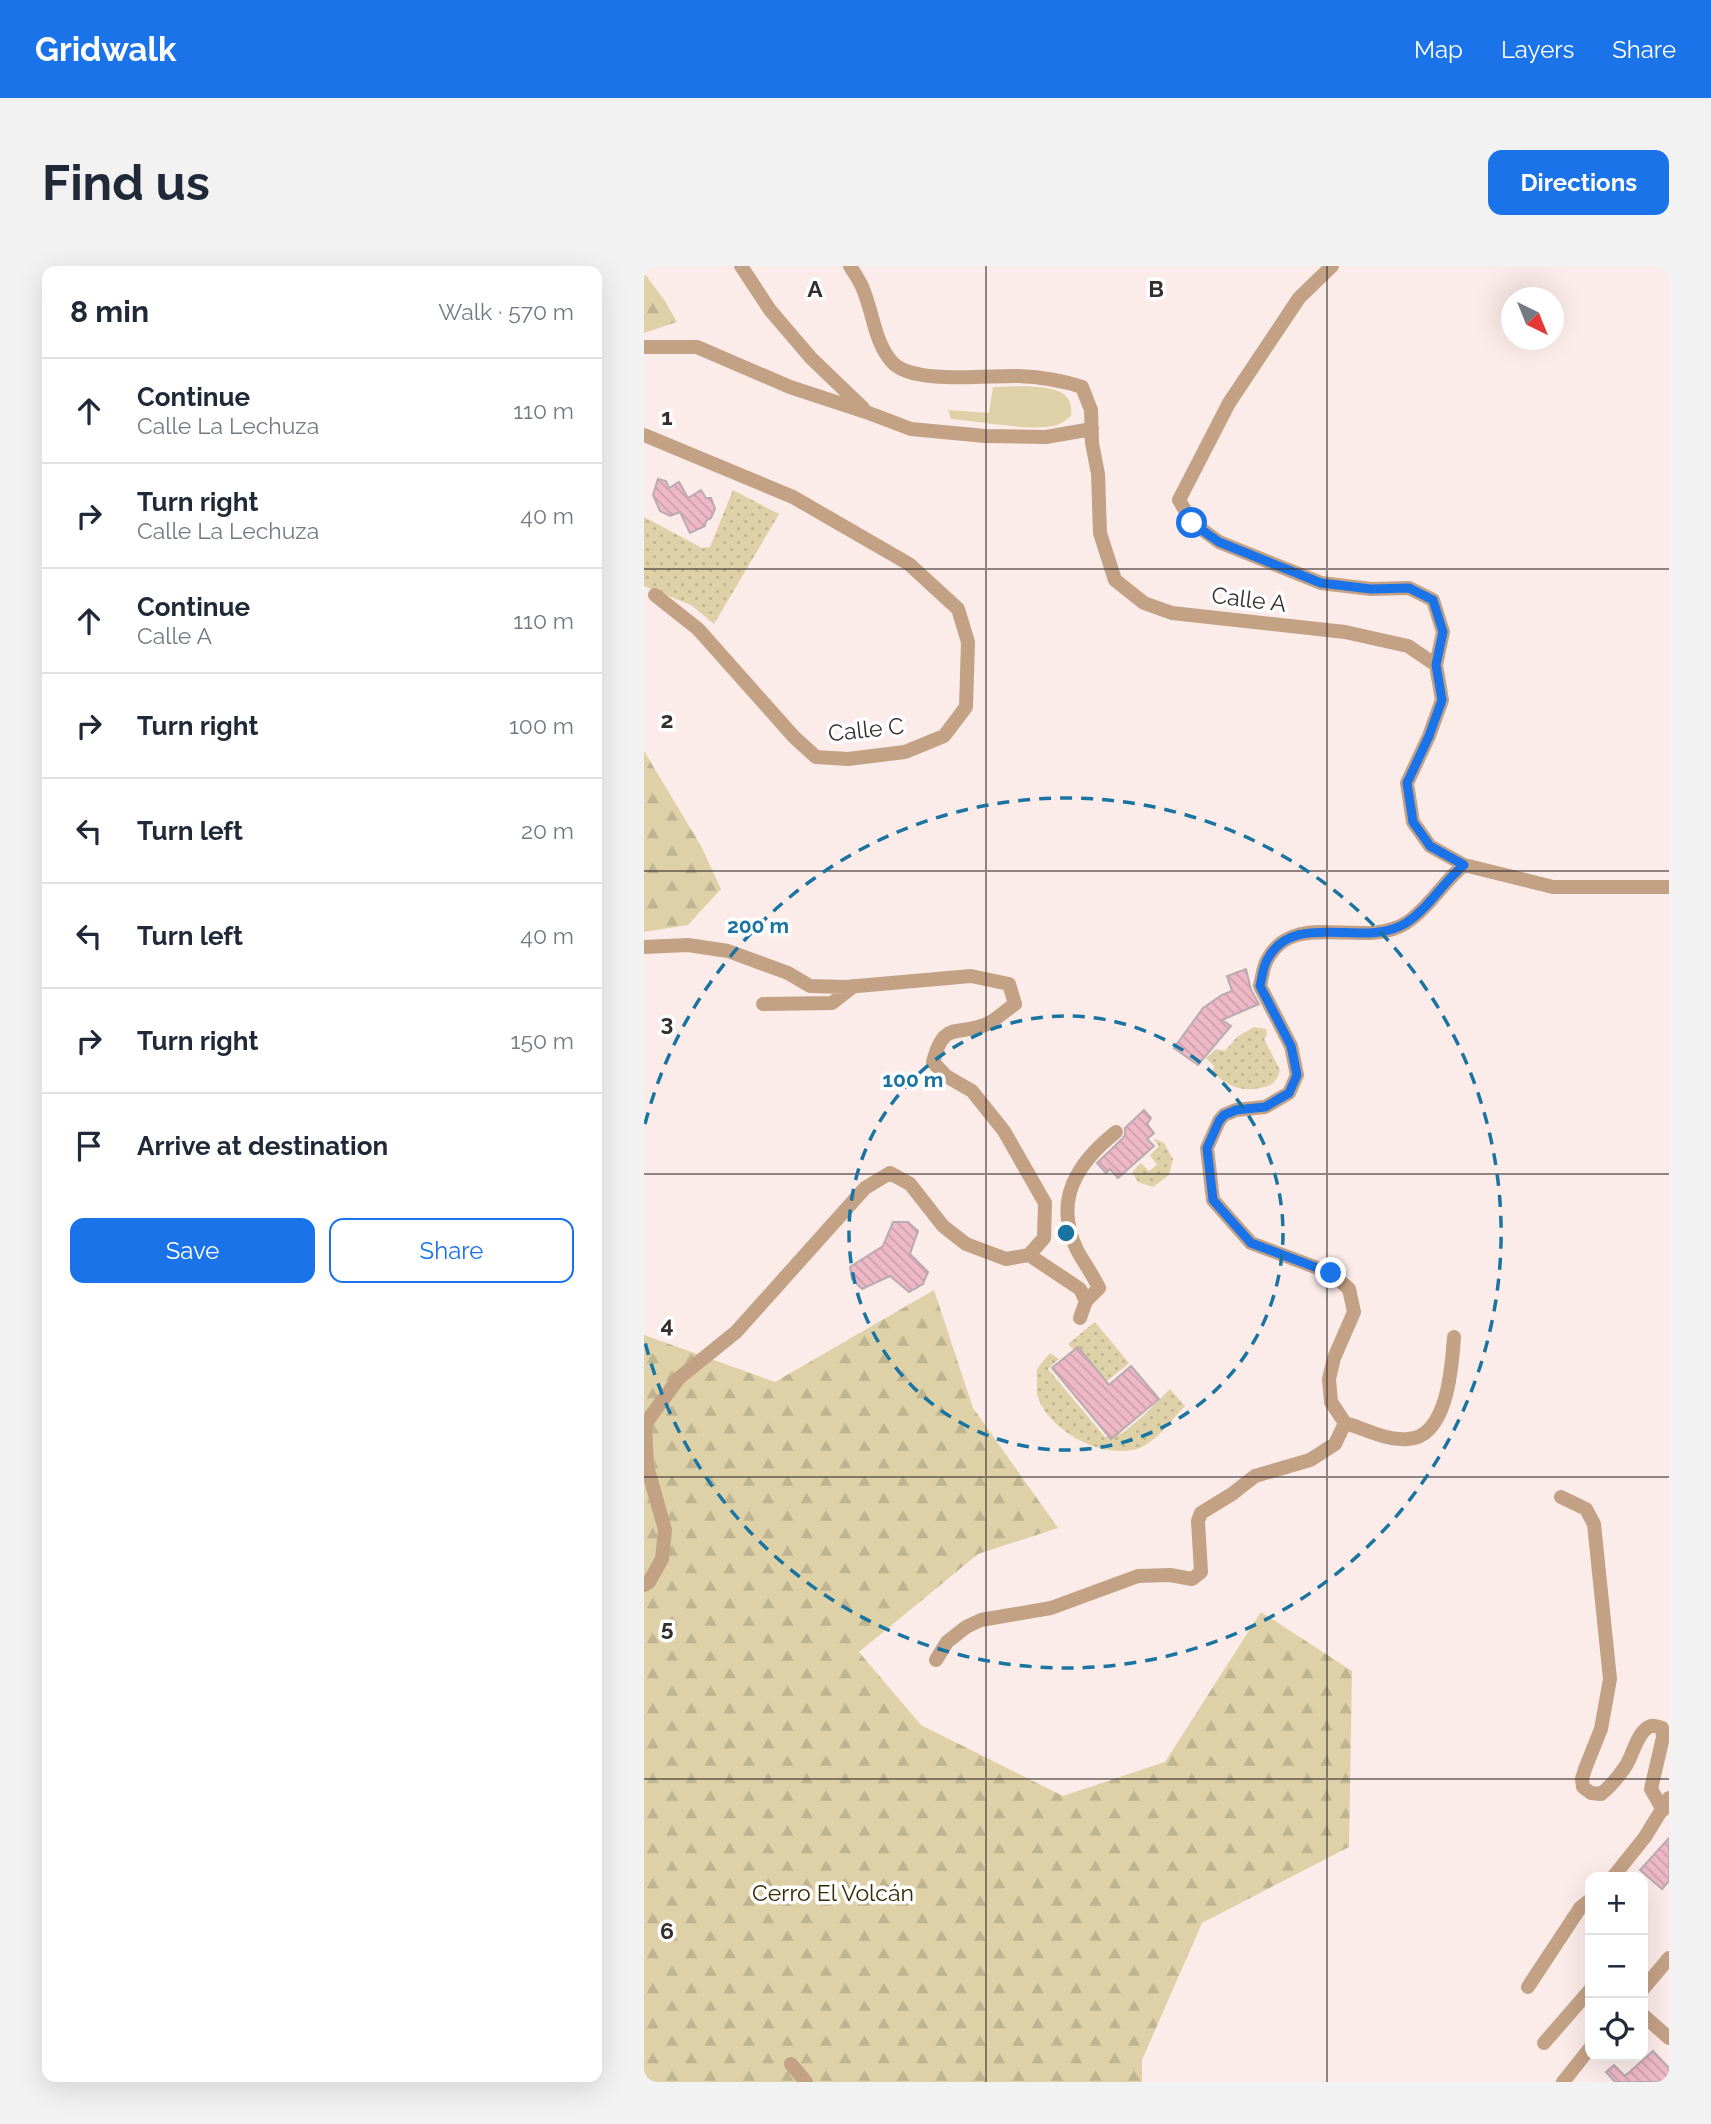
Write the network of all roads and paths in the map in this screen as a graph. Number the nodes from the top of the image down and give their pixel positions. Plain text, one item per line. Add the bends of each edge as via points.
1 (741, 266) edge
2 (850, 266) edge
3 (1332, 266) edge
4 (644, 347) edge
5 (866, 412) junction
6 (1092, 429) junction
7 (644, 435) edge
8 (655, 595) dead end
9 (1436, 665) junction
10 (1464, 865) junction
11 (1669, 887) edge
12 (644, 947) edge
13 (854, 986) junction
14 (763, 1004) dead end
15 (1116, 1132) dead end
16 (1029, 1255) junction
17 (1086, 1301) junction
18 (1080, 1318) dead end
19 (1454, 1337) dead end
20 (1345, 1423) junction
21 (1561, 1497) dead end
22 (644, 1585) edge
23 (936, 1660) dead end
24 (1666, 1804) edge
25 (1617, 1872) edge
26 (1585, 1904) edge
27 (1669, 1958) edge
28 (1648, 1983) edge
29 (1528, 1987) dead end
30 (1585, 1996) edge
31 (1648, 2019) edge
32 (1669, 2038) edge
33 (1544, 2043) dead end
34 (1585, 2054) edge
35 (791, 2064) dead end
36 (806, 2082) edge
37 (1563, 2082) edge

1 - 5 street via 770,310
2 - 6 street, Calle A via 863,289 878,338 893,363 910,373 950,377 1058,379 1082,387
3 - 9 street via 1299,298 1236,393 1179,500 1192,523 1219,542 1321,583 1409,588 1433,600 1443,632
4 - 5 street via 697,347 790,387
5 - 6 street via 911,429 985,436 1046,437
6 - 9 street, Calle A via 1100,533 1115,580 1144,603 1172,613 1356,635 1408,646
7 - 8 street, Calle C via 793,497 909,564 958,609 968,642 966,707 944,736 905,752 816,757 698,629
9 - 10 street via 1442,700 1407,783 1413,822 1430,846
10 - 11 street via 1553,887
10 - 20 street via 1406,922 1382,933 1312,932 1296,934 1278,945 1266,961 1260,986 1291,1046 1297,1075 1289,1093 1265,1107 1224,1115 1207,1148 1213,1200 1251,1243 1331,1273 1349,1289 1353,1312 1329,1379 1331,1402
12 - 13 street via 688,945 728,951 810,986
13 - 14 street via 832,1003
13 - 16 street via 971,976 1009,984 1015,1004 987,1024 954,1030 938,1042 933,1062 972,1091 996,1121 1045,1203 1044,1238
15 - 17 street via 1079,1168 1069,1188 1072,1236 1099,1288
16 - 17 street via 1080,1289
16 - 22 street via 1006,1259 967,1244 943,1226 910,1184 890,1173 865,1188 736,1332 679,1378 645,1424 647,1466 665,1530 663,1559
17 - 18 street
19 - 20 street via 1442,1410 1428,1430 1411,1440 1376,1435
20 - 23 street via 1335,1444 1310,1460 1255,1476 1201,1513 1201,1572 1197,1577 1138,1576 1051,1608 981,1620 947,1642
21 - 24 street via 1586,1509 1594,1524 1610,1679 1583,1787 1601,1794 1608,1788 1642,1734 1654,1726 1662,1728 1663,1737 1651,1789
24 - 25 street
26 - 29 street
27 - 28 street
30 - 33 street
31 - 32 street
34 - 37 street
35 - 36 street

